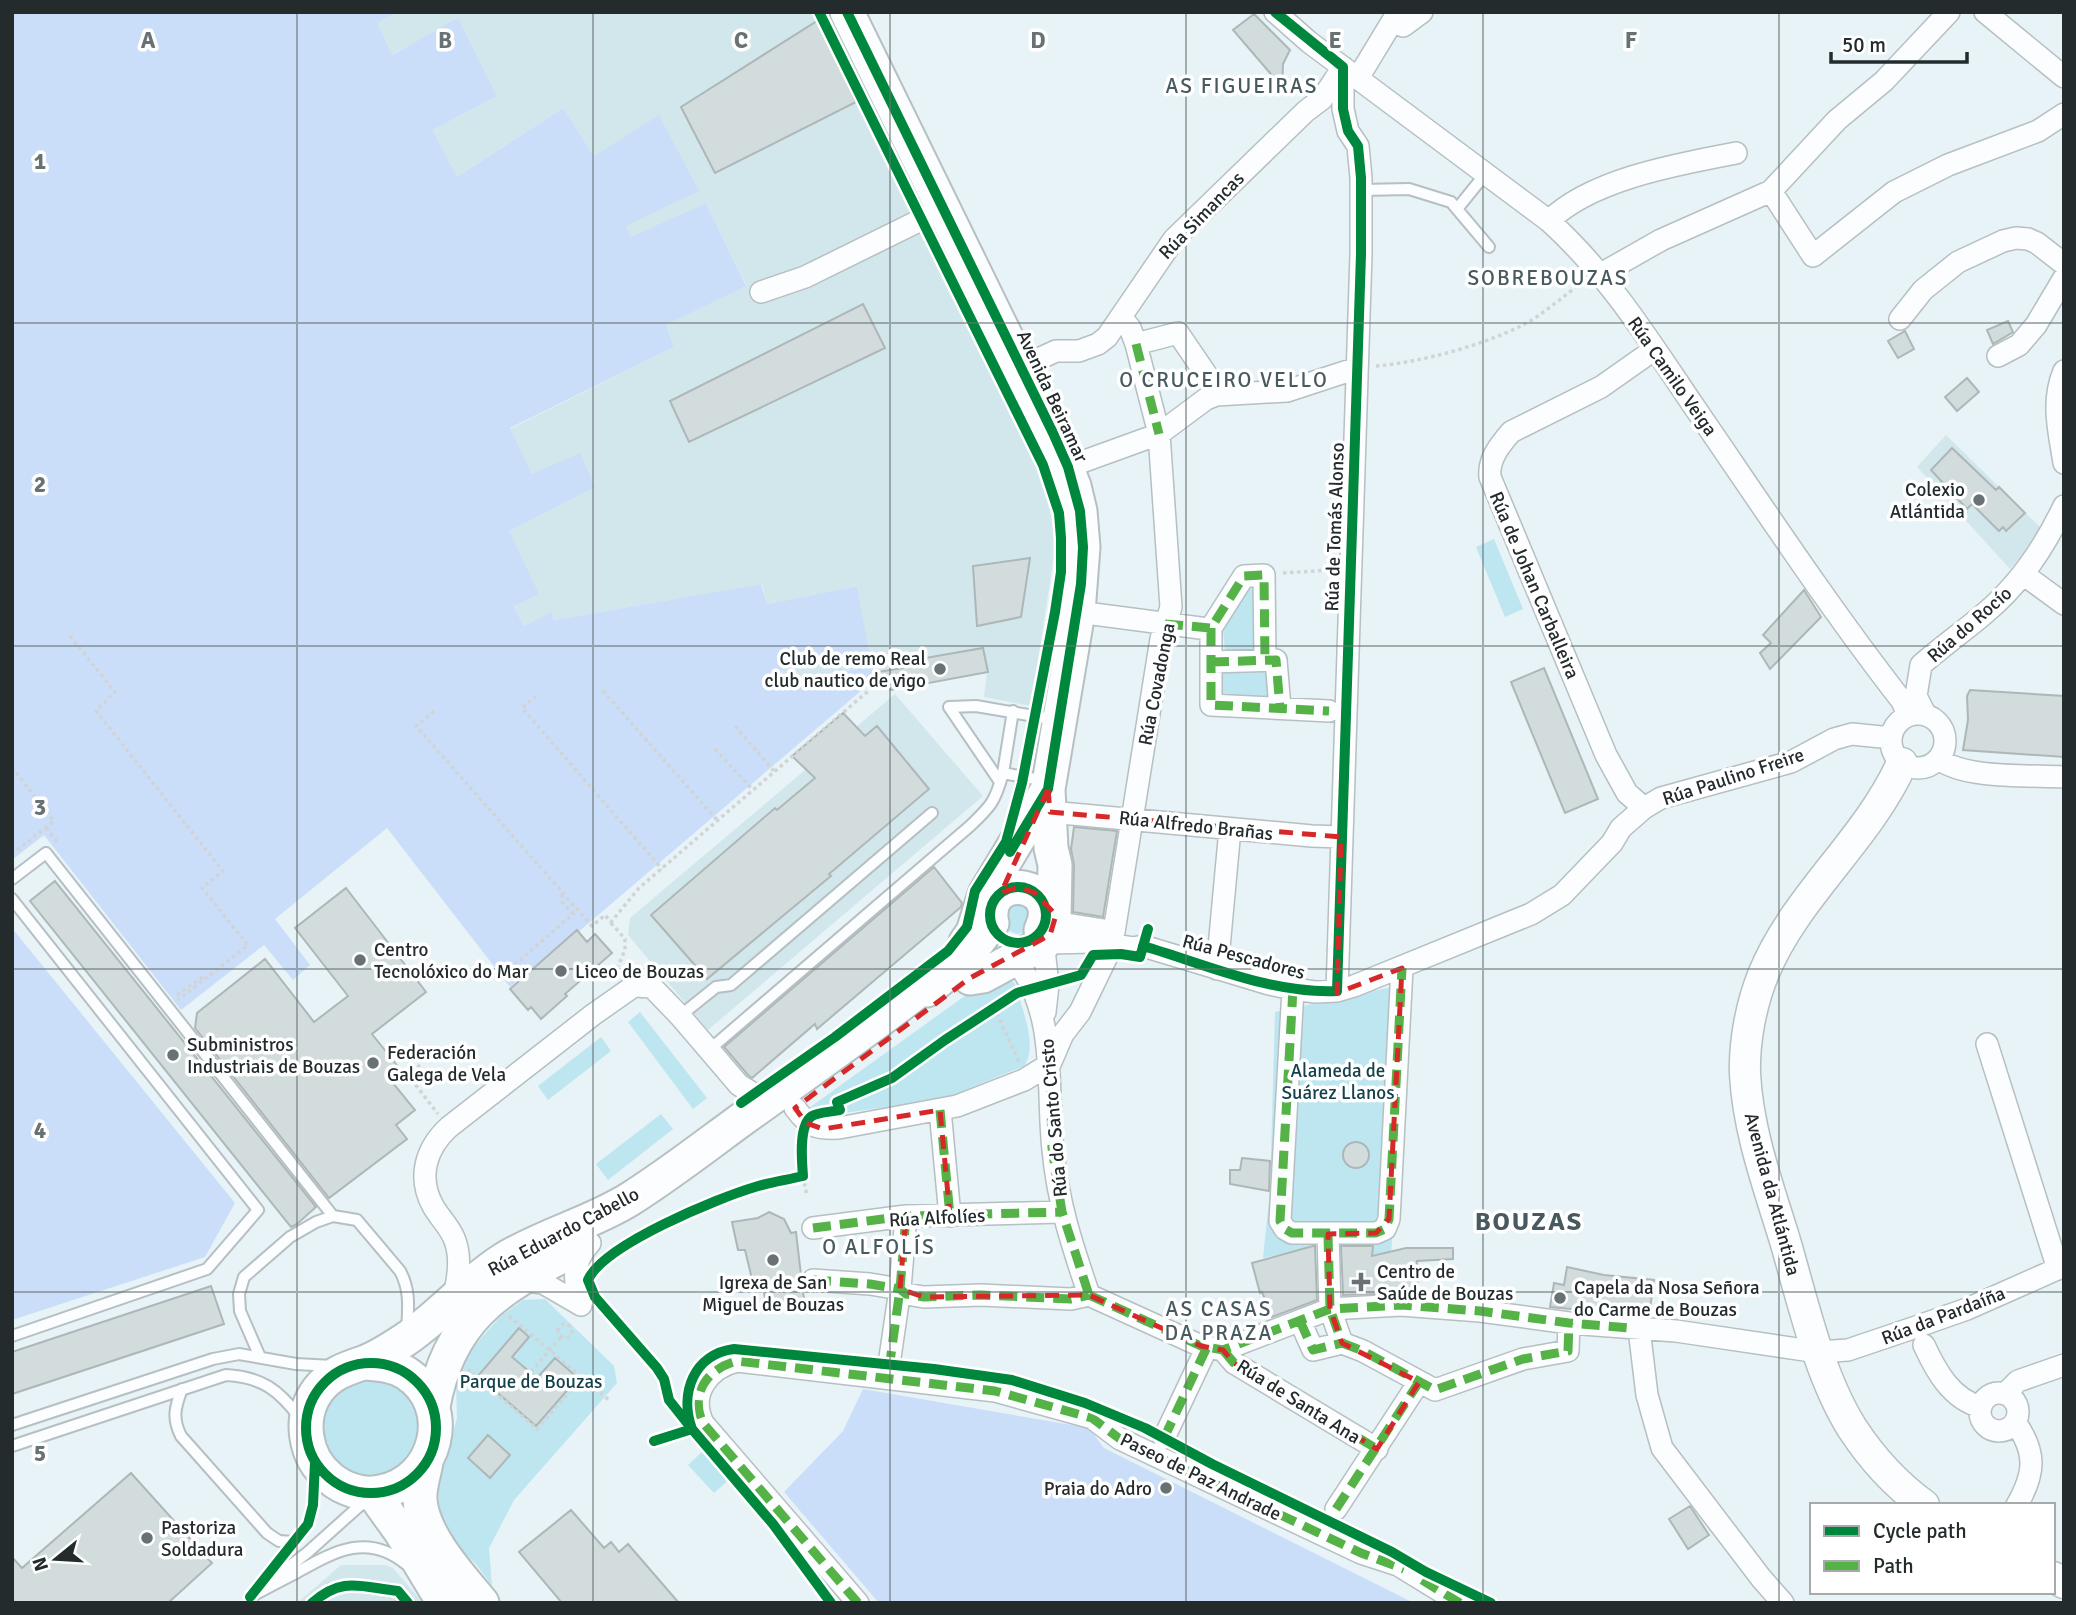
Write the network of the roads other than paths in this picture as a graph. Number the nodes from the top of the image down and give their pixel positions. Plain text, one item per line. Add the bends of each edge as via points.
1 (847, 12) edge
2 (1275, 12) edge
3 (1422, 12) edge
4 (1949, 12) edge
5 (1984, 12) edge
6 (1396, 17) edge
7 (1351, 73) junction
8 (2064, 77) edge
9 (2064, 114) edge
10 (1736, 153) dead end
11 (1478, 183) dead end
12 (1361, 190) junction
13 (1772, 191) junction
14 (943, 209) junction
15 (1457, 209) junction
16 (1549, 221) junction
17 (1489, 247) dead end
18 (2064, 264) edge
19 (1594, 276) junction
20 (2064, 278) edge
21 (761, 292) dead end
22 (1121, 317) junction
23 (1900, 319) dead end
24 (1136, 344) junction
25 (1655, 349) junction
26 (1998, 356) dead end
27 (1021, 367) junction
28 (1362, 367) junction
29 (2064, 370) edge
30 (1216, 395) junction
31 (1159, 434) junction
32 (2064, 463) edge
33 (1068, 467) junction
34 (2064, 506) edge
35 (2023, 574) junction
36 (2064, 604) edge
37 (1078, 612) junction
38 (1166, 624) junction
39 (1212, 628) junction
40 (1265, 660) junction
41 (1211, 662) junction
42 (1280, 708) junction
43 (1013, 711) junction
44 (1329, 711) dead end
45 (1917, 715) junction
46 (1061, 720) junction
47 (1897, 750) junction
48 (1939, 759) junction
49 (1002, 777) junction
50 (2064, 777) edge
51 (1045, 801) junction
52 (1644, 808) junction
53 (932, 813) dead end
54 (1132, 818) junction
55 (1230, 829) junction
56 (1341, 837) junction
57 (12, 879) edge
58 (12, 898) edge
59 (1024, 928) junction
60 (1114, 938) junction
61 (1402, 968) junction
62 (1217, 969) junction
63 (920, 989) junction
64 (1293, 989) junction
65 (1337, 991) junction
66 (680, 1016) junction
67 (1044, 1024) junction
68 (1987, 1044) dead end
69 (709, 1050) junction
70 (1050, 1064) junction
71 (783, 1104) junction
72 (940, 1110) junction
73 (1062, 1212) junction
74 (333, 1216) junction
75 (906, 1216) junction
76 (950, 1216) junction
77 (813, 1228) dead end
78 (1328, 1234) junction
79 (590, 1243) junction
80 (2061, 1267) edge
81 (517, 1280) junction
82 (813, 1280) dead end
83 (900, 1289) junction
84 (1089, 1295) junction
85 (453, 1297) junction
86 (1330, 1310) junction
87 (1300, 1321) junction
88 (1570, 1323) junction
89 (1635, 1328) junction
90 (12, 1336) edge
91 (406, 1339) junction
92 (1342, 1343) junction
93 (1924, 1345) dead end
94 (1215, 1349) junction
95 (1818, 1352) junction
96 (260, 1357) junction
97 (2064, 1364) edge
98 (355, 1365) junction
99 (887, 1378) junction
100 (1419, 1382) junction
101 (182, 1389) junction
102 (2005, 1394) junction
103 (433, 1407) junction
104 (1981, 1407) junction
105 (2015, 1422) junction
106 (12, 1425) edge
107 (306, 1426) junction
108 (1164, 1438) dead end
109 (12, 1446) edge
110 (1377, 1449) junction
111 (315, 1462) junction
112 (426, 1462) junction
113 (373, 1493) junction
114 (1922, 1503) edge
115 (2018, 1503) edge
116 (1336, 1509) dead end
117 (294, 1542) junction
118 (430, 1599) edge
119 (246, 1600) edge
120 (482, 1603) edge
121 (858, 1603) edge
122 (1460, 1603) edge
123 (1783, 1603) edge

1 - 14 main road, Avenida Beiramar
2 - 7 street, Rúa Camilo Veiga
3 - 6 street via 1403,26
4 - 13 street via 1884,81 1836,120
5 - 8 street
6 - 7 street, Rúa Simancas
7 - 12 street, Rúa de Tomás Alonso via 1343,109 1348,131 1358,146
7 - 16 street, Rúa Camilo Veiga
7 - 22 street, Rúa Simancas via 1174,239
9 - 13 street via 2038,131 1948,165 1894,192 1813,256
10 - 16 street via 1652,171 1591,193
11 - 15 lane
12 - 15 lane via 1409,189 1451,202
12 - 28 street, Rúa de Tomás Alonso
13 - 19 street via 1661,240
14 - 21 street via 806,277
14 - 27 main road, Avenida Beiramar
15 - 17 lane
16 - 19 street, Rúa Camilo Veiga via 1572,241
18 - 23 street via 2028,239 2003,241 1958,262 1923,290
19 - 25 street, Rúa Camilo Veiga
20 - 26 street via 2036,325 2019,345
22 - 24 street, Rúa Covadonga
22 - 27 street, Rúa Simancas via 1098,344 1079,351 1056,351
24 - 30 street via 1178,333
24 - 31 street, Rúa Covadonga
25 - 45 street, Rúa Camilo Veiga via 1825,596
25 - 52 street, Rúa de Johan Carballeira via 1601,387 1511,432 1489,466 1606,755 1627,793
27 - 33 main road, Avenida Beiramar
28 - 30 street via 1287,391
28 - 56 street, Rúa de Tomás Alonso
29 - 32 street via 2056,388
30 - 31 street
31 - 33 street
31 - 38 street, Rúa Covadonga via 1171,607
33 - 37 main road, Avenida Beiramar via 1080,511 1083,547
34 - 35 street, Rúa do Rocío via 2048,540
35 - 36 street, Rúa do Rocío
35 - 45 street, Rúa do Rocío via 1985,614 1921,665
37 - 38 street
37 - 46 main road, Avenida Beiramar
38 - 39 street
38 - 54 street, Rúa Covadonga
39 - 40 street via 1244,576 1264,575
39 - 41 street
40 - 41 street
40 - 42 street via 1276,660
41 - 42 street via 1211,705
42 - 44 street
43 - 46 lane
43 - 49 lane
43 - 49 lane via 949,707
45 - 47 street via 1900,720
45 - 48 street via 1939,723 1945,744
46 - 51 main road, Avenida Beiramar
47 - 48 street via 1918,768
47 - 52 street, Rúa Paulino Freire via 1852,734 1791,762 1694,787
47 - 95 street, Avenida da Atlántida via 1868,819 1781,938 1762,977 1749,1023 1748,1111
48 - 50 street via 1971,773
49 - 51 lane
49 - 69 lane via 991,806 970,826
51 - 54 street, Rúa Alfredo Brañas
51 - 59 main road, Avenida Beiramar via 1031,832
51 - 59 main road, Avenida Beiramar via 1051,848
51 - 63 main road via 985,894 973,932
52 - 61 street, Rúa Paulino Freire via 1562,895 1531,914
53 - 66 lane via 731,985 716,987
54 - 55 street, Rúa Alfredo Brañas
54 - 60 street, Rúa Covadonga
55 - 56 street, Rúa Alfredo Brañas
55 - 62 street
56 - 65 street, Rúa de Tomás Alonso
57 - 74 lane via 46,853
58 - 90 lane via 258,1210 208,1269
59 - 60 street, Rúa Pescadores
59 - 63 main road, Rúa Eduardo Cabello via 964,960 927,990
59 - 67 street, Rúa do Santo Cristo
59 - 67 street, Rúa do Santo Cristo via 1048,985
59 - 71 main road, Rúa Eduardo Cabello via 983,976 971,978
60 - 62 street, Rúa Pescadores via 1136,939 1143,946
60 - 70 street, Rúa Covadonga
61 - 65 street, Rúa Paulino Freire
61 - 78 street via 1389,1220 1385,1229 1376,1233
62 - 64 street, Rúa Pescadores
63 - 71 main road, Rúa Eduardo Cabello
64 - 65 street, Rúa Pescadores
64 - 78 street via 1280,1220 1292,1233
66 - 69 street
66 - 85 street via 652,987 634,986 436,1139 429,1150 426,1192 458,1253
67 - 70 street, Rúa do Santo Cristo
68 - 80 street
69 - 71 street via 739,1085
70 - 72 street via 1024,1080
70 - 73 street, Rúa do Santo Cristo via 1052,1148
71 - 72 street via 806,1124 822,1129
71 - 79 main road, Rúa Eduardo Cabello via 657,1208
71 - 85 main road, Rúa Eduardo Cabello via 630,1199 507,1258
72 - 76 street
73 - 76 street, Rúa Alfolíes
73 - 84 street, Rúa do Santo Cristo
74 - 91 lane via 357,1220 400,1271 409,1301
74 - 96 lane via 290,1237 244,1277 240,1311
75 - 76 street, Rúa Alfolíes
75 - 77 street, Rúa Alfolíes
75 - 83 street
78 - 86 street
79 - 81 main road, Rúa Eduardo Cabello
79 - 81 street via 574,1273 581,1305 543,1283
80 - 95 street, Rúa da Pardaíña via 1913,1328 1848,1350
81 - 103 main road, Rúa Eduardo Cabello via 488,1301 461,1333 444,1364
82 - 83 street
83 - 84 street via 923,1297 1070,1299
83 - 99 street
84 - 94 street, Rúa de Santa Ana
85 - 91 main road, Rúa Eduardo Cabello
86 - 87 street, Rúa da Pardaíña
86 - 88 street, Rúa da Pardaíña via 1401,1305
86 - 92 street
87 - 92 street via 1313,1350
87 - 94 street, Rúa da Pardaíña
88 - 89 street, Rúa da Pardaíña
88 - 100 street via 1568,1351 1523,1359 1435,1390
89 - 95 street, Rúa da Pardaíña
89 - 123 street via 1662,1448
91 - 98 main road, Rúa Eduardo Cabello
92 - 100 street
93 - 104 street via 1951,1390
94 - 108 street
94 - 110 street, Rúa de Santa Ana
95 - 114 street, Avenida da Atlántida via 1851,1426 1893,1480
96 - 98 lane via 296,1364
96 - 106 lane via 239,1354 205,1360
97 - 102 street via 2018,1381
98 - 103 main road via 386,1364 406,1373
98 - 107 main road via 330,1377 317,1391
99 - 121 street, Paseo de Paz Andrade via 737,1361 723,1365 704,1381 699,1396 703,1423
99 - 122 street, Paseo de Paz Andrade via 995,1391 1092,1418 1120,1439 1361,1553 1398,1565
100 - 110 street
101 - 107 lane via 226,1376 245,1376 284,1397
101 - 109 lane
101 - 117 lane via 174,1408 181,1436 267,1533 278,1541
102 - 104 street via 1986,1398
102 - 105 street via 2016,1404
103 - 112 main road via 434,1445
104 - 105 street via 1982,1421 1993,1430 2005,1430
105 - 115 street via 2032,1463
107 - 111 main road
110 - 116 street
111 - 113 main road via 341,1486
111 - 117 lane via 313,1505
112 - 113 main road via 399,1487
112 - 120 main road via 420,1500 428,1527 454,1570
113 - 118 main road via 401,1532
113 - 119 lane
117 - 119 lane
118 - 119 lane via 396,1556 374,1548 347,1548

